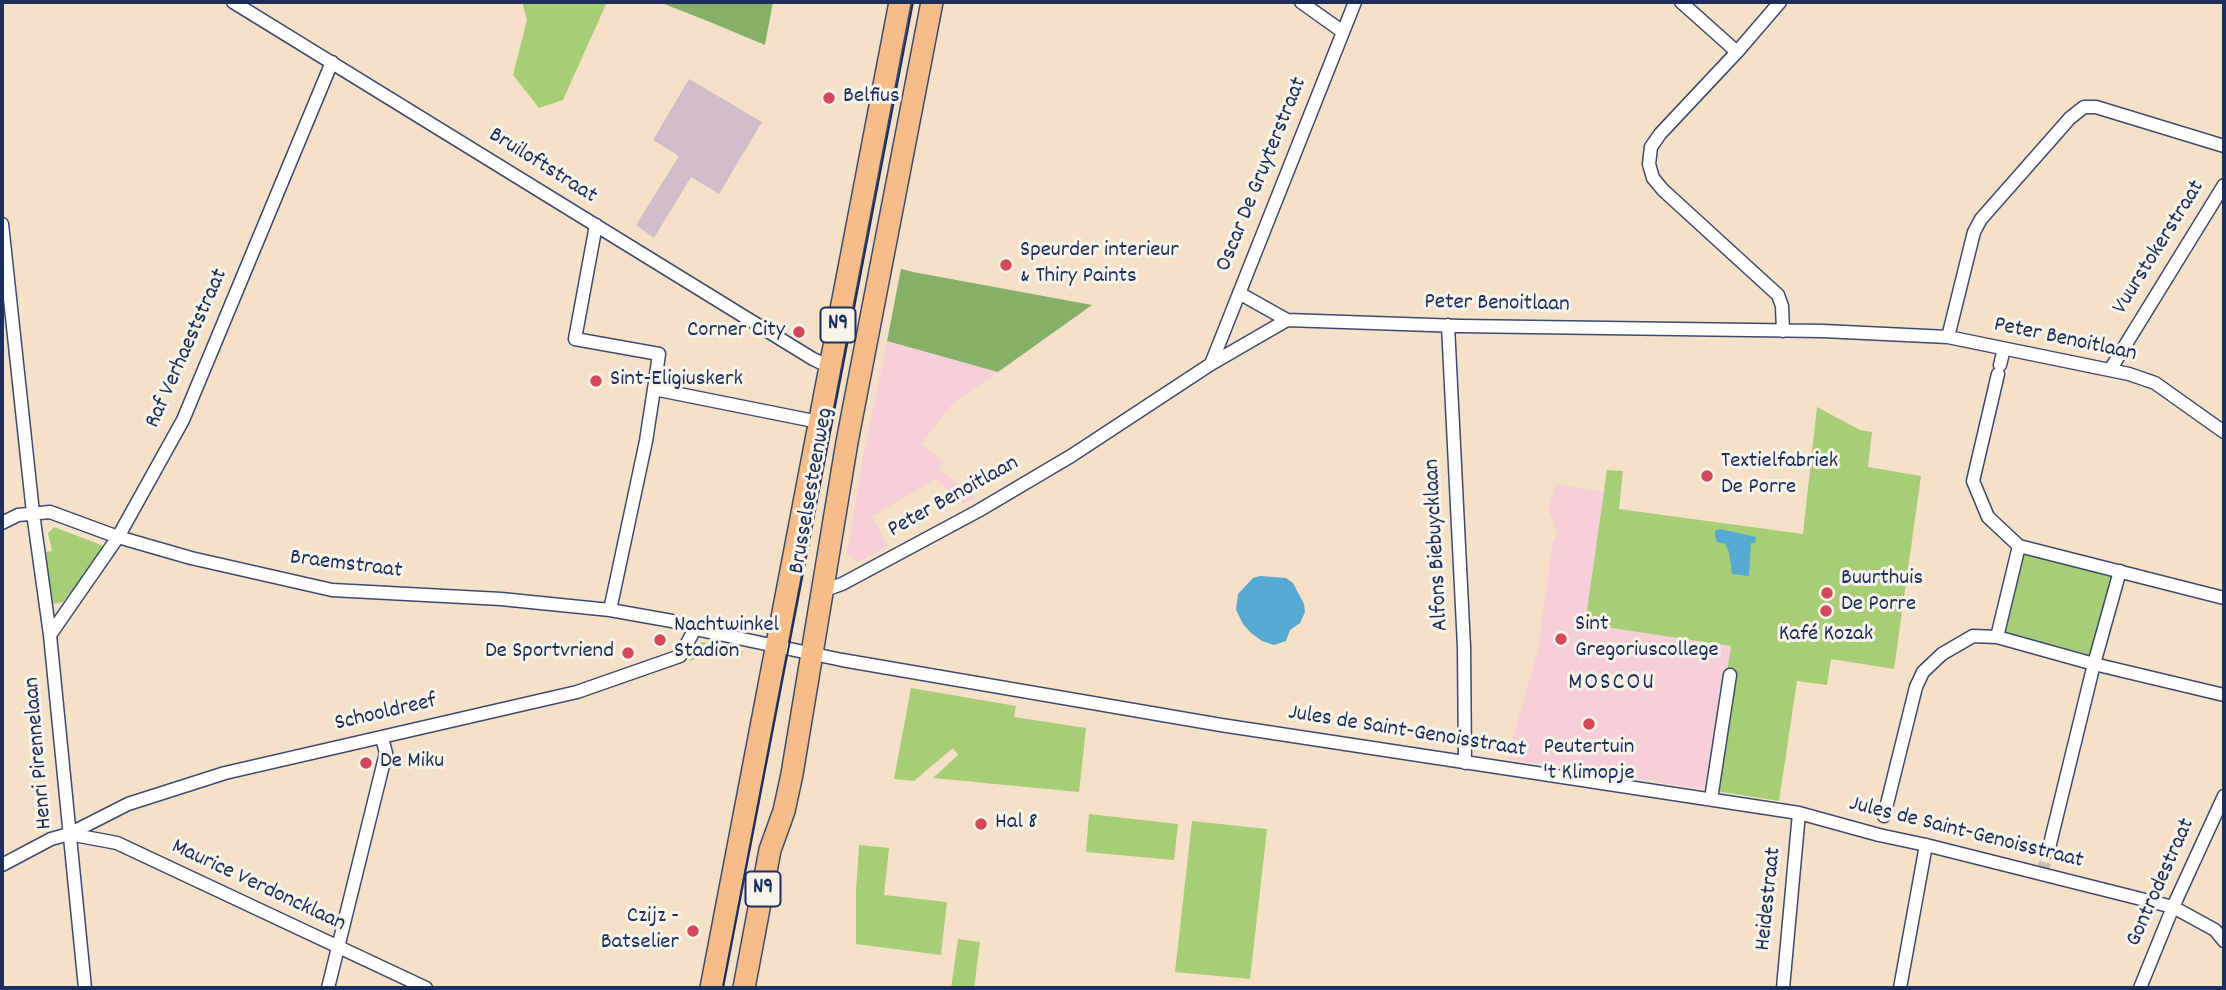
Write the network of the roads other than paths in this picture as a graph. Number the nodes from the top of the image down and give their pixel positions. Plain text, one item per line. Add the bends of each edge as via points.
1 (233, 2) edge
2 (900, 2) edge
3 (932, 2) edge
4 (1301, 2) edge
5 (1355, 2) edge
6 (1681, 2) edge
7 (1780, 2) edge
8 (1343, 33) junction
9 (1737, 52) junction
10 (332, 62) junction
11 (2224, 146) edge
12 (2224, 184) edge
13 (2, 224) edge
14 (596, 225) junction
15 (1239, 293) junction
16 (1287, 320) junction
17 (1448, 326) junction
18 (1783, 331) junction
19 (1948, 337) junction
20 (2004, 349) junction
21 (1211, 364) junction
22 (830, 367) junction
23 (2110, 370) junction
24 (654, 389) junction
25 (819, 422) junction
26 (2224, 432) edge
27 (33, 513) junction
28 (2, 523) edge
29 (118, 537) junction
30 (2019, 546) junction
31 (2120, 571) junction
32 (822, 591) junction
33 (2224, 597) edge
34 (610, 610) junction
35 (695, 629) junction
36 (50, 635) junction
37 (1997, 636) junction
38 (775, 647) junction
39 (814, 654) junction
40 (2094, 664) junction
41 (1730, 675) dead end
42 (2224, 695) edge
43 (382, 738) junction
44 (1465, 763) junction
45 (2224, 796) edge
46 (1711, 799) junction
47 (1800, 813) junction
48 (1882, 825) junction
49 (69, 834) junction
50 (1926, 845) junction
51 (2048, 852) tunnel mouth
52 (2, 865) edge
53 (2173, 907) junction
54 (2224, 941) edge
55 (338, 949) junction
56 (85, 988) edge
57 (328, 988) edge
58 (426, 988) edge
59 (711, 988) edge
60 (744, 988) edge
61 (1783, 988) edge
62 (1900, 988) edge
63 (2140, 988) edge

1 - 10 street, Bruiloftstraat
2 - 22 main road, Brusselsesteenweg / N9
3 - 32 main road, Brusselsesteenweg / N9
4 - 8 street
5 - 8 street, Oscar De Gruyterstraat
6 - 9 street
7 - 9 street
8 - 15 street, Oscar De Gruyterstraat
9 - 18 street via 1660,134 1651,147 1649,164 1653,178 1664,190 1778,295
10 - 14 street, Bruiloftstraat
10 - 29 street, Raf Verhaeststraat via 183,420
11 - 19 street via 2084,107 1977,225
12 - 23 street, Vuurstokerstraat
13 - 27 street, Henri Pirennelaan
14 - 22 street, Bruiloftstraat
14 - 24 street via 575,339 659,354
15 - 16 street
15 - 21 street, Oscar De Gruyterstraat
16 - 17 street, Peter Benoitlaan
16 - 21 street, Peter Benoitlaan
17 - 18 street, Peter Benoitlaan
17 - 44 street, Alfons Biebuycklaan via 1464,634
18 - 19 street, Peter Benoitlaan
19 - 20 street, Peter Benoitlaan
20 - 23 street, Peter Benoitlaan
20 - 30 street via 1973,481 1988,517
21 - 32 street, Peter Benoitlaan via 978,511
22 - 25 main road, Brusselsesteenweg / N9
23 - 26 street, Peter Benoitlaan via 2155,383
24 - 25 street
24 - 34 street
25 - 38 main road, Brusselsesteenweg / N9
27 - 28 street, Braemstraat via 18,514
27 - 29 street, Braemstraat via 50,512
27 - 36 street, Henri Pirennelaan
29 - 34 street, Braemstraat via 332,590
29 - 36 street, Raf Verhaeststraat
30 - 31 street
30 - 37 street
31 - 33 street
31 - 40 street
32 - 39 main road, Brusselsesteenweg / N9
34 - 35 street, Braemstraat
35 - 38 street
35 - 43 street, Schooldreef via 680,656 577,692
36 - 49 street, Henri Pirennelaan
37 - 40 street
37 - 48 street via 1973,636 1942,654 1923,672
38 - 39 street, Jules de Saint-Genoisstraat
38 - 59 main road, Brusselsesteenweg / N9
39 - 44 street, Jules de Saint-Genoisstraat
39 - 60 main road, Brusselsesteenweg / N9
40 - 42 street
40 - 51 street
41 - 46 street
43 - 49 street, Schooldreef via 225,773 128,804
43 - 55 street via 386,752
44 - 46 street, Jules de Saint-Genoisstraat
45 - 53 street, Gontrodestraat
46 - 47 street, Jules de Saint-Genoisstraat
47 - 48 street, Jules de Saint-Genoisstraat
47 - 61 street, Heidestraat
48 - 50 street, Jules de Saint-Genoisstraat
49 - 52 street, Schooldreef
49 - 55 street, Maurice Verdoncklaan via 117,843
49 - 56 street, Henri Pirennelaan
50 - 53 street, Jules de Saint-Genoisstraat
50 - 62 street
53 - 54 street, Jules de Saint-Genoisstraat via 2215,930
53 - 63 street, Gontrodestraat
55 - 57 street
55 - 58 street, Maurice Verdoncklaan

